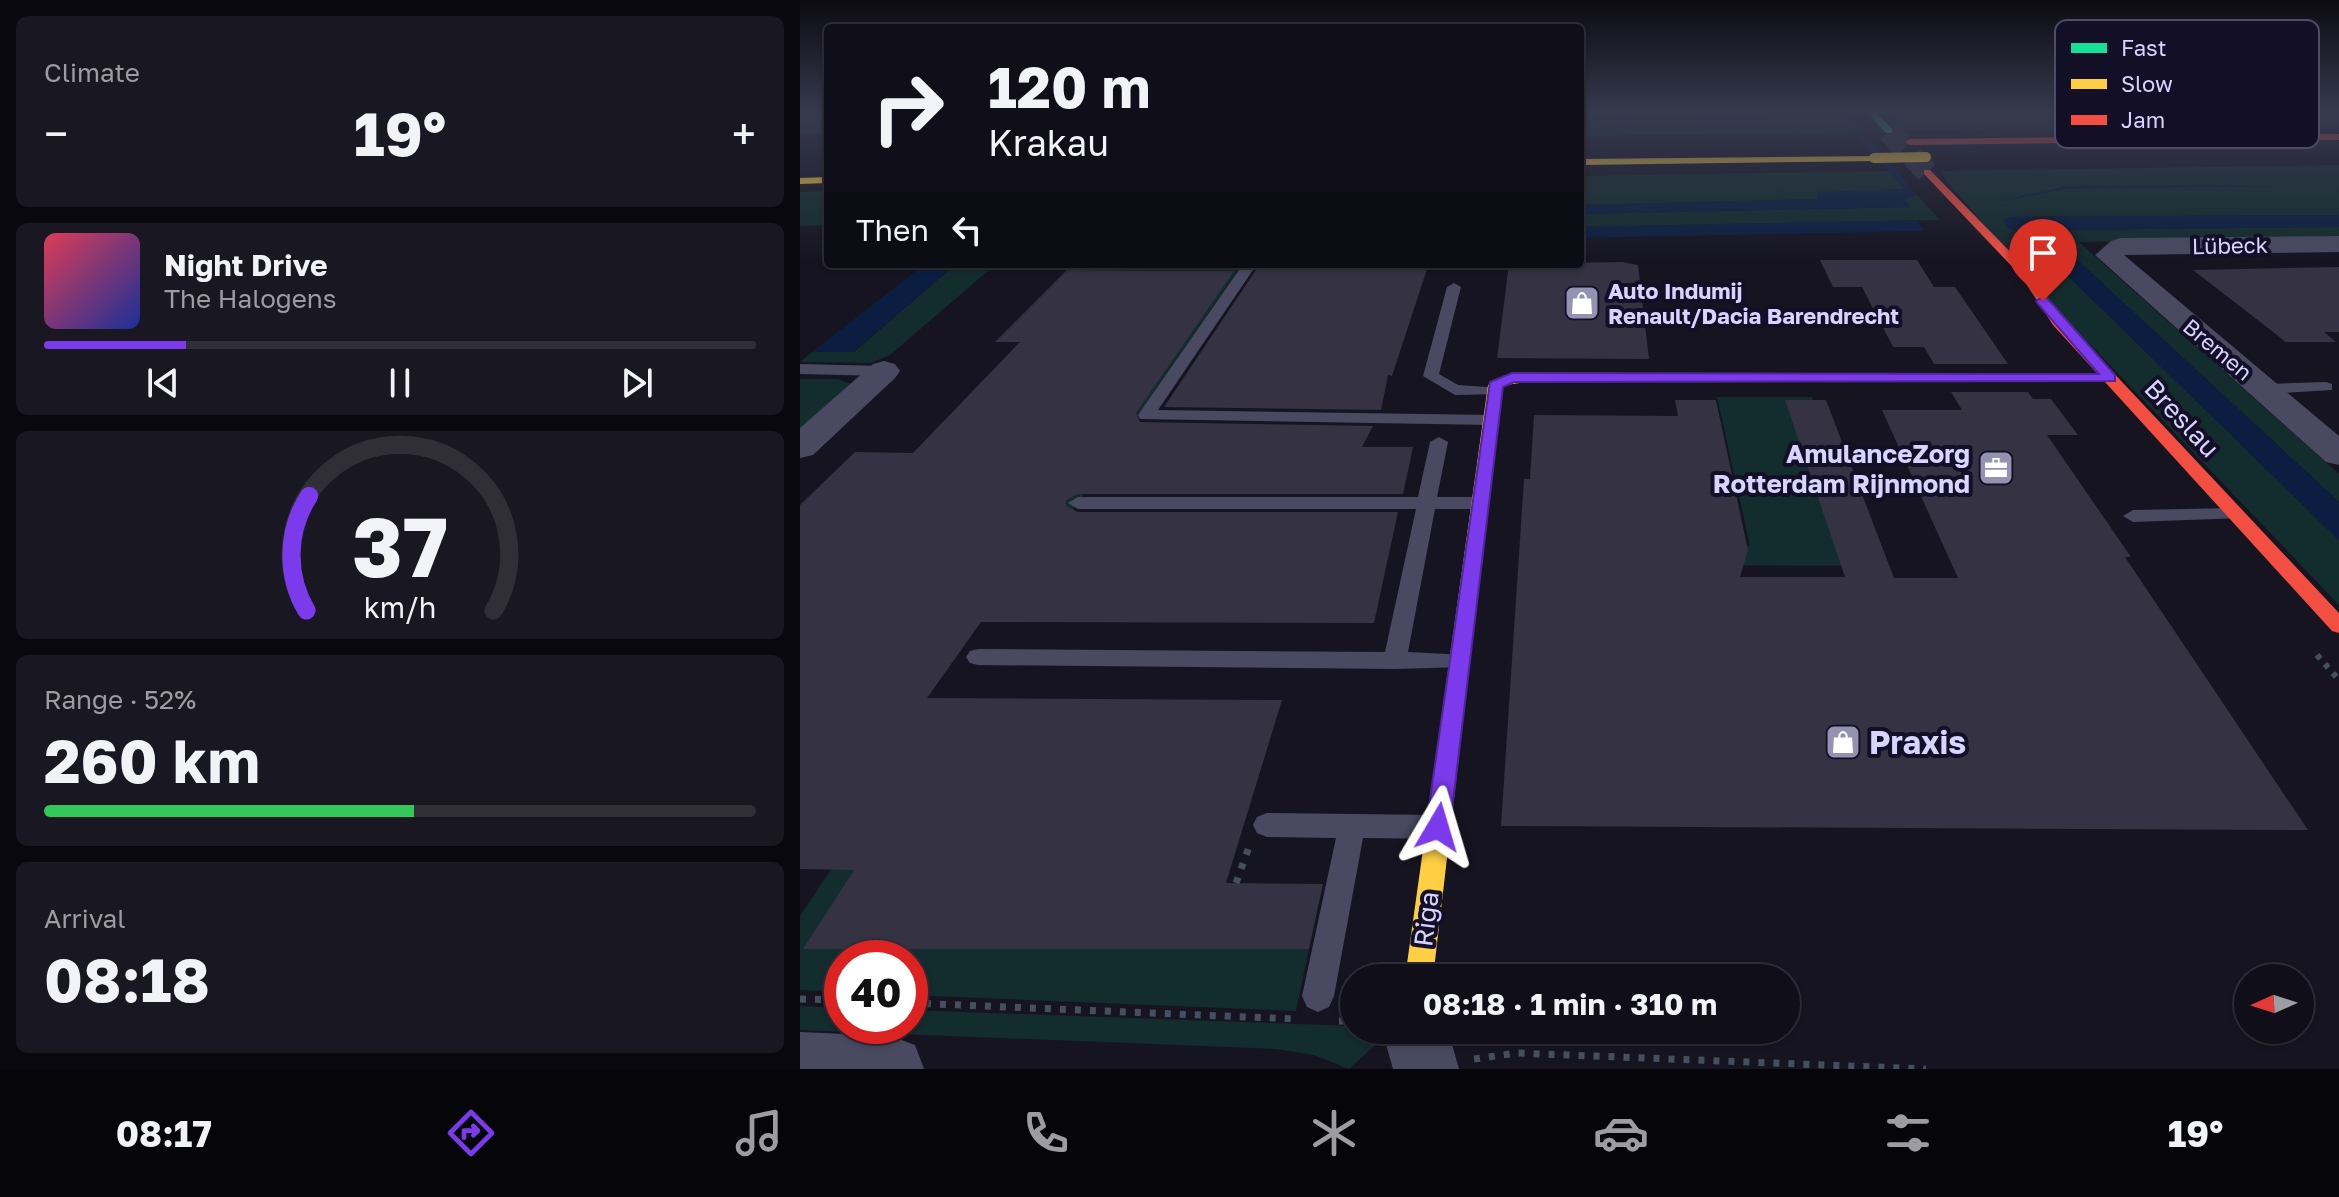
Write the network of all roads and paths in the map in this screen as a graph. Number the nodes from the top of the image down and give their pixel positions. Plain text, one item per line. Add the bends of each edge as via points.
1 (1662, 161) edge
2 (1899, 161) edge
3 (2043, 161) edge
4 (800, 162) edge
5 (824, 162) edge
6 (1584, 162) edge
7 (1926, 164) junction
8 (824, 179) edge
9 (800, 180) edge
10 (2339, 244) edge
11 (2120, 246) joint
12 (1247, 268) edge
13 (1454, 287) dead end
14 (800, 369) edge
15 (884, 371) joint
16 (2110, 378) junction
17 (2326, 387) dead end
18 (1495, 388) junction
19 (2265, 389) junction
20 (1491, 420) junction
21 (1439, 442) dead end
22 (800, 447) edge
23 (2339, 454) edge
24 (1078, 503) dead end
25 (1426, 503) junction
26 (1480, 503) junction
27 (2235, 514) junction
28 (2133, 516) dead end
29 (2339, 626) edge
30 (978, 657) dead end
31 (1395, 661) junction
32 (1459, 661) junction
33 (1267, 825) joint
34 (1352, 825) junction
35 (1438, 827) junction
36 (1236, 883) dead end
37 (1421, 964) edge
38 (800, 999) edge
39 (824, 1000) edge
40 (928, 1003) edge
41 (1316, 1012) junction
42 (1340, 1018) edge
43 (1436, 1053) edge
44 (800, 1065) edge
45 (891, 1069) edge
46 (1926, 1069) edge

1 - 6 main road, bridge
2 - 7 main road, bridge
3 - 7 main road
4 - 5 main road
7 - 16 main road, Breslau
8 - 9 main road
10 - 11 street, Lübeck
11 - 19 street, Bremen via 2108,255
12 - 20 lane via 1146,415
13 - 18 lane via 1431,376 1455,390
14 - 15 lane
15 - 22 street
16 - 18 main road via 1512,377
16 - 27 main road, Breslau
17 - 19 lane
18 - 20 main road, Riga
19 - 23 street, Bremen
20 - 26 main road, Riga
21 - 25 lane
24 - 25 lane
25 - 26 lane
25 - 31 lane
26 - 32 main road, Riga
27 - 28 lane
27 - 29 main road, Breslau
30 - 31 lane
31 - 32 lane
32 - 35 main road, Riga
33 - 34 lane
33 - 36 path via 1247,849
34 - 35 lane
34 - 41 lane
35 - 37 main road, Riga
38 - 39 path
40 - 41 path
41 - 42 path
43 - 46 path
44 - 45 street

